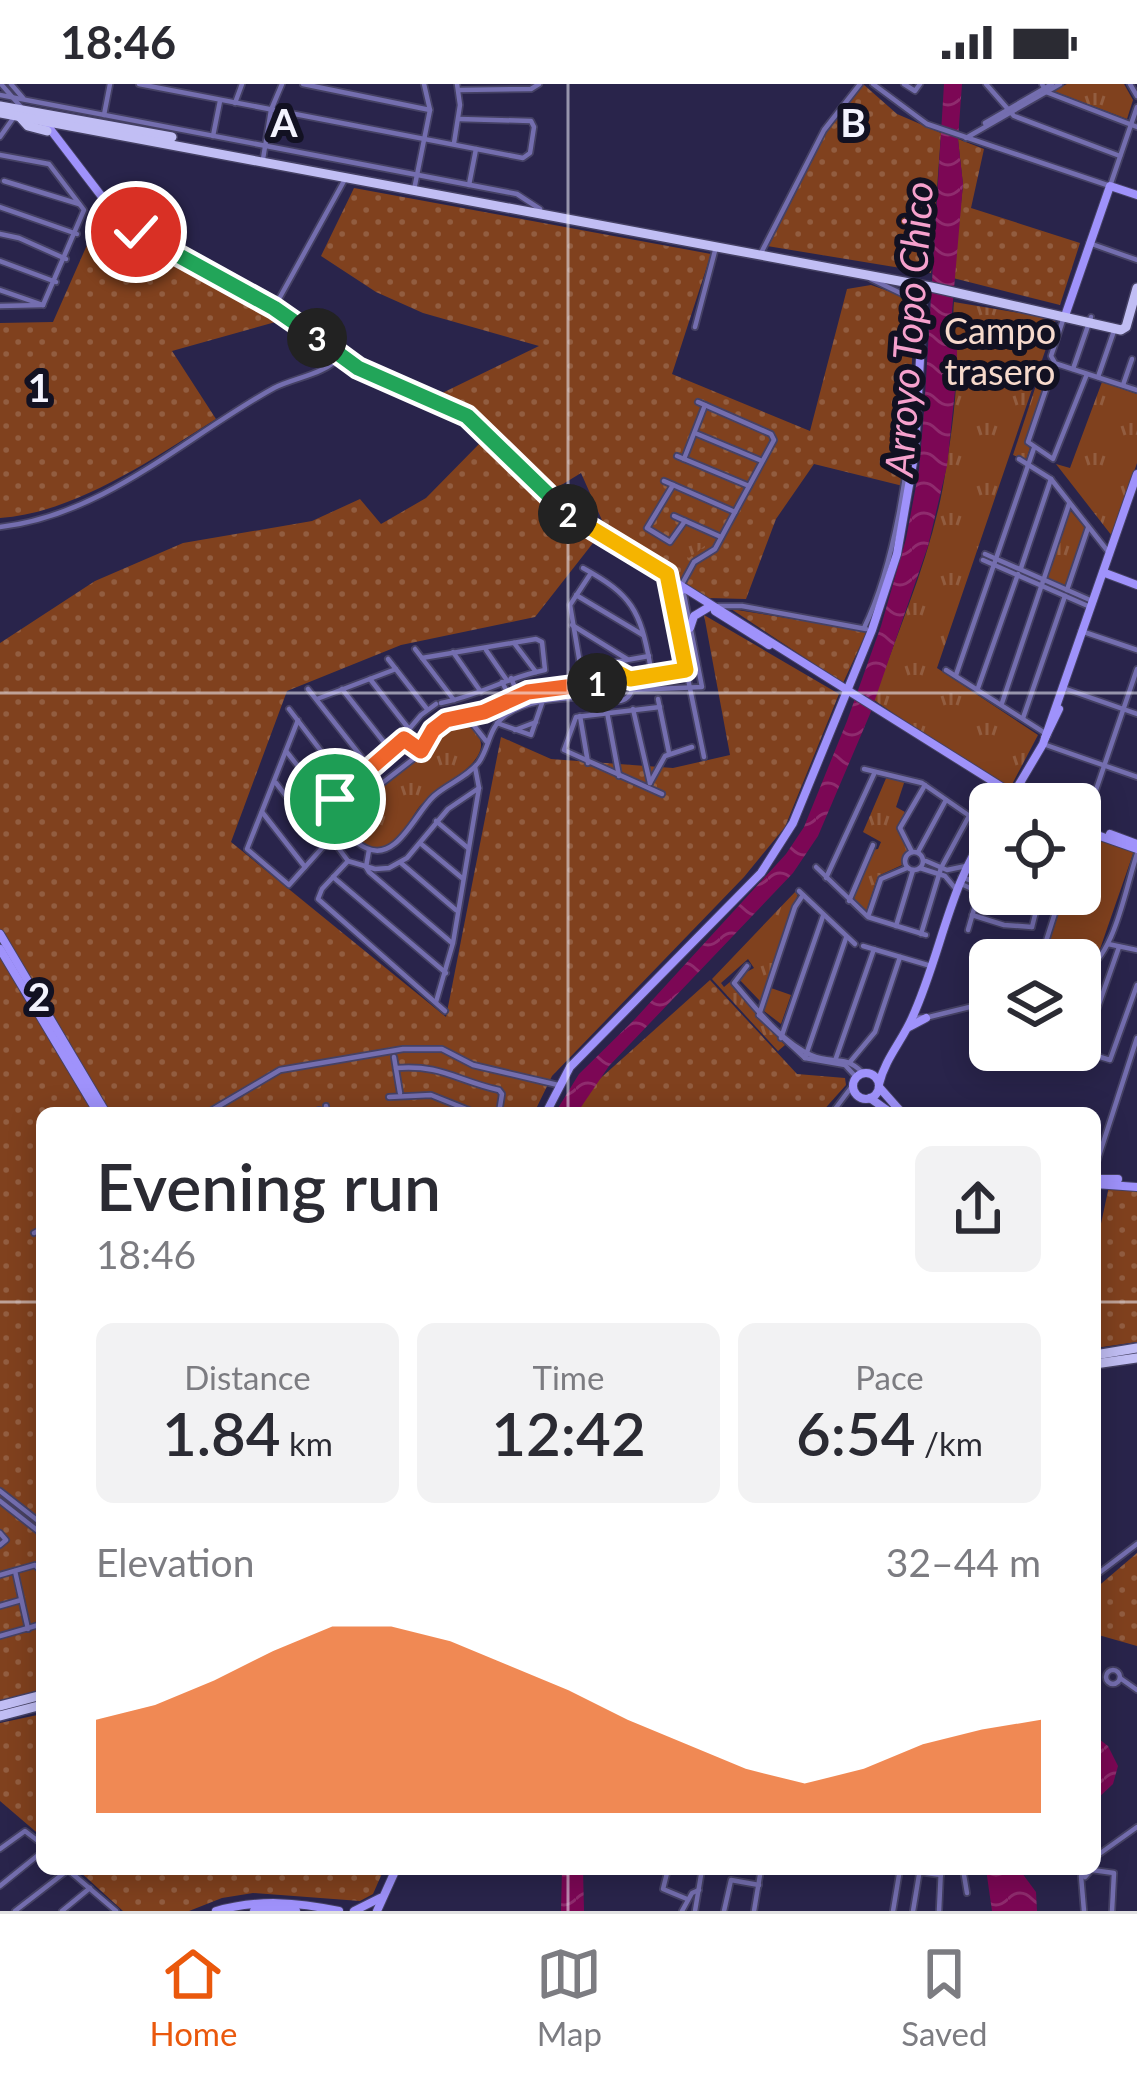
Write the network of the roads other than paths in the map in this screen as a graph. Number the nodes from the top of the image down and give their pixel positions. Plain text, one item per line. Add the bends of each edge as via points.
1 (2, 84) edge
2 (11, 84) edge
3 (110, 84) edge
4 (142, 84) edge
5 (242, 84) edge
6 (282, 84) edge
7 (303, 84) edge
8 (424, 84) edge
9 (538, 84) edge
10 (860, 84) edge
11 (875, 84) edge
12 (904, 84) edge
13 (920, 84) edge
14 (986, 84) edge
15 (1056, 84) edge
16 (1130, 84) edge
17 (458, 87) edge
18 (1044, 88) edge
19 (0, 95) edge
20 (1137, 96) edge
21 (13, 98) junction
22 (220, 100) junction
23 (235, 103) junction
24 (1137, 107) edge
25 (0, 110) edge
26 (271, 110) junction
27 (430, 110) junction
28 (1008, 110) junction
29 (104, 115) junction
30 (30, 116) junction
31 (459, 119) junction
32 (72, 126) junction
33 (1134, 126) edge
34 (120, 127) junction
35 (213, 136) junction
36 (0, 137) edge
37 (171, 137) junction
38 (963, 137) junction
39 (59, 138) junction
40 (424, 140) junction
41 (454, 145) junction
42 (232, 148) junction
43 (476, 149) junction
44 (0, 154) edge
45 (264, 154) junction
46 (1120, 156) junction
47 (347, 176) junction
48 (4, 181) dead end
49 (415, 183) junction
50 (469, 185) junction
51 (1111, 190) junction
52 (1137, 195) edge
53 (81, 205) junction
54 (0, 207) edge
55 (540, 208) junction
56 (601, 223) junction
57 (0, 234) edge
58 (76, 234) junction
59 (1088, 243) junction
60 (716, 247) junction
61 (761, 252) junction
62 (66, 259) junction
63 (1137, 260) edge
64 (0, 261) edge
65 (866, 275) junction
66 (892, 280) junction
67 (56, 282) junction
68 (929, 285) junction
69 (1137, 288) edge
70 (0, 290) edge
71 (924, 299) junction
72 (44, 305) junction
73 (0, 306) edge
74 (274, 308) junction
75 (1065, 315) junction
76 (1090, 320) junction
77 (695, 327) dead end
78 (1128, 329) edge
79 (339, 358) junction
80 (1132, 359) dead end
81 (1055, 363) junction
82 (1073, 369) junction
83 (1087, 374) junction
84 (1098, 377) junction
85 (1123, 386) junction
86 (1137, 390) edge
87 (695, 433) junction
88 (1034, 448) junction
89 (1018, 459) dead end
90 (762, 461) junction
91 (1028, 463) junction
92 (1137, 474) edge
93 (1051, 478) junction
94 (664, 482) dead end
95 (673, 485) junction
96 (749, 486) junction
97 (1070, 504) junction
98 (735, 512) junction
99 (1123, 515) junction
100 (674, 516) dead end
101 (1137, 520) edge
102 (686, 521) junction
103 (0, 527) edge
104 (1088, 528) junction
105 (897, 533) junction
106 (721, 537) junction
107 (984, 557) dead end
108 (994, 561) junction
109 (1107, 563) junction
110 (583, 568) dead end
111 (1020, 571) junction
112 (591, 573) junction
113 (667, 578) junction
114 (1043, 582) junction
115 (1137, 585) edge
116 (683, 588) junction
117 (1066, 593) junction
118 (576, 595) junction
119 (1093, 605) junction
120 (713, 606) junction
121 (687, 612) junction
122 (675, 615) junction
123 (572, 625) junction
124 (690, 628) junction
125 (868, 629) junction
126 (1083, 632) junction
127 (644, 636) junction
128 (514, 643) junction
129 (484, 648) junction
130 (415, 650) dead end
131 (1137, 650) edge
132 (453, 652) junction
133 (422, 658) junction
134 (388, 659) dead end
135 (627, 659) junction
136 (614, 662) junction
137 (698, 668) junction
138 (396, 669) junction
139 (1137, 669) edge
140 (686, 670) junction
141 (946, 670) dead end
142 (536, 672) junction
143 (617, 673) junction
144 (664, 674) junction
145 (956, 675) junction
146 (630, 679) junction
147 (370, 680) junction
148 (506, 680) junction
149 (604, 682) junction
150 (666, 686) junction
151 (689, 686) junction
152 (308, 688) dead end
153 (978, 688) junction
154 (342, 689) junction
155 (1066, 689) junction
156 (632, 690) junction
157 (482, 693) junction
158 (847, 693) junction
159 (518, 695) junction
160 (607, 695) junction
161 (511, 698) junction
162 (316, 700) junction
163 (454, 700) junction
164 (620, 700) junction
165 (542, 703) junction
166 (1002, 703) junction
167 (520, 707) junction
168 (289, 709) dead end
169 (427, 709) junction
170 (633, 709) junction
171 (1124, 709) junction
172 (620, 711) junction
173 (607, 712) junction
174 (1137, 714) edge
175 (580, 716) junction
176 (468, 718) junction
177 (1023, 718) junction
178 (298, 721) junction
179 (496, 723) junction
180 (410, 729) junction
181 (1046, 738) junction
182 (486, 741) junction
183 (692, 747) dead end
184 (286, 751) junction
185 (392, 752) junction
186 (669, 753) junction
187 (704, 757) dead end
188 (589, 763) junction
189 (1103, 764) junction
190 (475, 766) junction
191 (864, 769) dead end
192 (371, 770) junction
193 (875, 772) junction
194 (619, 776) junction
195 (1137, 777) edge
196 (274, 780) junction
197 (986, 783) edge
198 (1023, 783) edge
199 (1097, 783) edge
200 (347, 785) junction
201 (925, 785) junction
202 (649, 786) junction
203 (479, 788) junction
204 (662, 794) dead end
205 (946, 800) junction
206 (331, 808) junction
207 (262, 812) junction
208 (436, 820) junction
209 (348, 821) junction
210 (411, 821) junction
211 (330, 822) junction
212 (424, 836) junction
213 (1101, 836) edge
214 (331, 838) junction
215 (873, 844) dead end
216 (324, 845) junction
217 (468, 848) junction
218 (367, 849) junction
219 (1137, 849) edge
220 (915, 852) junction
221 (969, 860) edge
222 (348, 861) junction
223 (401, 863) junction
224 (362, 866) junction
225 (916, 866) junction
226 (965, 866) junction
227 (305, 867) junction
228 (816, 867) dead end
229 (940, 871) junction
230 (333, 877) junction
231 (826, 878) junction
232 (464, 880) junction
233 (1129, 880) junction
234 (1137, 883) edge
235 (959, 884) junction
236 (969, 885) edge
237 (849, 901) junction
238 (458, 913) junction
239 (1036, 915) edge
240 (823, 916) junction
241 (972, 916) junction
242 (868, 917) junction
243 (896, 926) junction
244 (968, 930) dead end
245 (0, 934) edge
246 (846, 938) junction
247 (453, 943) junction
248 (1108, 944) junction
249 (1119, 947) junction
250 (0, 949) edge
251 (874, 949) junction
252 (1137, 950) edge
253 (1101, 956) edge
254 (900, 957) junction
255 (747, 966) dead end
256 (931, 966) junction
257 (446, 973) junction
258 (1137, 985) edge
259 (436, 1002) junction
260 (917, 1006) junction
261 (969, 1007) edge
262 (446, 1010) dead end
263 (760, 1013) junction
264 (928, 1018) junction
265 (910, 1022) junction
266 (783, 1036) junction
267 (1137, 1038) edge
268 (810, 1041) junction
269 (796, 1047) junction
270 (894, 1048) junction
271 (806, 1056) junction
272 (394, 1057) dead end
273 (835, 1062) junction
274 (849, 1064) junction
275 (396, 1068) junction
276 (860, 1077) junction
277 (558, 1085) junction
278 (879, 1086) junction
279 (400, 1095) junction
280 (389, 1097) dead end
281 (865, 1098) junction
282 (843, 1103) junction
283 (98, 1107) edge
284 (99, 1107) edge
285 (216, 1107) edge
286 (460, 1107) edge
287 (499, 1107) edge
288 (549, 1107) edge
289 (839, 1107) edge
290 (880, 1107) edge
291 (897, 1107) edge
292 (1101, 1149) edge
293 (1101, 1182) edge
294 (1137, 1185) edge
295 (1137, 1348) edge
296 (1101, 1354) edge
297 (1137, 1358) edge
298 (1101, 1363) edge
299 (0, 1491) edge
300 (0, 1501) edge
301 (30, 1518) junction
302 (36, 1521) edge
303 (36, 1526) edge
304 (0, 1533) edge
305 (3, 1544) edge
306 (1137, 1544) edge
307 (36, 1566) edge
308 (15, 1571) junction
309 (1101, 1571) edge
310 (0, 1575) edge
311 (21, 1600) junction
312 (0, 1606) edge
313 (36, 1626) edge
314 (28, 1629) junction
315 (0, 1636) edge
316 (1101, 1674) edge
317 (1137, 1690) edge
318 (36, 1697) edge
319 (0, 1706) edge
320 (36, 1707) edge
321 (0, 1716) edge
322 (1137, 1827) edge
323 (36, 1842) edge
324 (0, 1849) edge
325 (36, 1853) edge
326 (1101, 1853) edge
327 (1101, 1871) edge
328 (62, 1875) edge
329 (74, 1875) edge
330 (393, 1875) edge
331 (666, 1875) edge
332 (701, 1875) edge
333 (760, 1875) edge
334 (899, 1875) edge
335 (919, 1875) edge
336 (941, 1875) edge
337 (964, 1875) edge
338 (1080, 1875) edge
339 (759, 1885) junction
340 (0, 1886) edge
341 (91, 1888) junction
342 (699, 1891) junction
343 (386, 1892) junction
344 (967, 1893) dead end
345 (687, 1899) junction
346 (380, 1909) edge
347 (112, 1910) edge
348 (15, 1911) edge
349 (62, 1911) edge
350 (216, 1911) edge
351 (254, 1911) edge
352 (296, 1911) edge
353 (340, 1911) edge
354 (354, 1911) edge
355 (682, 1911) edge
356 (695, 1911) edge
357 (724, 1911) edge
358 (754, 1911) edge
359 (893, 1911) edge
360 (913, 1911) edge
361 (939, 1911) edge
362 (1084, 1911) edge
363 (1112, 1911) edge

1 - 21 street
2 - 30 street
3 - 29 street
4 - 22 street
5 - 23 street
6 - 26 street
7 - 27 street
8 - 27 street
9 - 17 street
10 - 61 street via 824,130
11 - 38 street via 909,114
12 - 13 street via 915,92
14 - 28 street
15 - 18 street
16 - 20 street
17 - 31 street
18 - 28 street
18 - 33 street
19 - 21 street
21 - 30 street
22 - 23 street
22 - 35 street
23 - 26 street
24 - 33 street
25 - 30 main road
26 - 40 street
26 - 45 street
27 - 40 street
28 - 38 street
28 - 46 street
29 - 30 street
29 - 34 street
30 - 32 main road
30 - 34 main road
30 - 36 street
30 - 39 street
30 - 79 street via 130,234
31 - 41 street
31 - 43 street via 525,120 534,127 523,158
32 - 34 main road
32 - 39 main road
33 - 46 street
34 - 37 main road
35 - 37 street
35 - 42 street
37 - 42 main road
38 - 51 street
39 - 74 street via 126,225
40 - 41 street
40 - 49 street
41 - 43 street
42 - 45 main road
43 - 50 street
44 - 53 street via 49,164
45 - 47 main road
45 - 49 main road
46 - 51 street
47 - 49 main road
47 - 74 street
48 - 53 street
49 - 50 street
49 - 55 main road
49 - 56 main road
50 - 55 street via 517,194
51 - 52 street
51 - 59 street
53 - 58 street
54 - 58 street
55 - 56 main road
56 - 60 main road
56 - 61 main road
57 - 62 street
58 - 62 street
59 - 63 street
59 - 75 street
60 - 61 main road
60 - 77 street
61 - 65 main road
61 - 68 main road
62 - 67 street
64 - 67 street
65 - 66 main road
65 - 105 street via 913,297 917,307
66 - 68 main road
66 - 71 main road
67 - 72 street
68 - 71 street
68 - 75 main road
69 - 78 main road
70 - 72 street
71 - 105 street via 917,431
72 - 73 street
74 - 79 street
75 - 76 main road
75 - 81 street
76 - 78 main road
76 - 82 street
78 - 84 street
79 - 103 street via 119,485
79 - 113 street via 468,422 564,517
80 - 85 street
81 - 82 street
81 - 88 street via 1028,440
82 - 83 street
83 - 84 street
83 - 88 street via 1055,459
84 - 85 street
85 - 86 street
87 - 90 street
87 - 90 street via 701,404 771,434
87 - 96 street via 681,457
88 - 91 street
89 - 91 street
90 - 96 street
91 - 93 street
91 - 108 street
92 - 99 street
93 - 97 street
93 - 111 street
94 - 95 street
95 - 98 street
95 - 102 street via 646,528 670,542
96 - 98 street
97 - 104 street
97 - 114 street
98 - 106 street
99 - 101 street
99 - 109 street
100 - 102 street
102 - 106 street
104 - 109 street
104 - 117 street
105 - 125 street
106 - 116 street via 694,562
107 - 108 street
108 - 111 street
108 - 145 street
109 - 115 street
109 - 119 street
110 - 112 street
111 - 114 street
111 - 153 street
112 - 118 street
112 - 127 street via 628,598
113 - 116 street
113 - 122 street
114 - 117 street
114 - 166 street
116 - 120 street
116 - 121 street
117 - 119 street
117 - 177 street
118 - 123 street
118 - 127 street
119 - 126 street
120 - 124 street
120 - 125 street
120 - 158 street
121 - 122 street
121 - 124 street
122 - 140 street
123 - 135 street
123 - 136 street via 580,664
124 - 137 street
125 - 158 street
126 - 131 street
126 - 155 street
126 - 181 street
127 - 135 street via 649,660
128 - 129 street
128 - 142 street
128 - 142 street via 539,639 546,669
129 - 132 street
129 - 148 street
130 - 133 street
132 - 133 street
132 - 157 street
133 - 163 street
134 - 138 street
135 - 136 street
136 - 143 street
137 - 140 street
137 - 151 street via 702,688
138 - 147 street
138 - 169 street
139 - 171 street
140 - 144 street
140 - 151 street
141 - 145 street
142 - 148 street
143 - 146 street
143 - 149 street
144 - 146 street
144 - 150 street
145 - 153 street
146 - 156 street
147 - 154 street
147 - 180 street
148 - 157 street
148 - 159 street
148 - 161 street
149 - 159 street
149 - 160 street
150 - 151 street
150 - 156 street
151 - 187 street
152 - 162 street
153 - 166 street
154 - 162 street
154 - 185 street
155 - 171 street
155 - 181 street
156 - 164 street
157 - 163 street
158 - 197 street
158 - 277 street via 767,866
159 - 161 street
159 - 167 street
160 - 164 street
160 - 165 street
161 - 167 street
161 - 176 street
162 - 192 street
163 - 169 street
164 - 172 street
165 - 167 street
165 - 179 street via 536,722 515,730
166 - 177 street
167 - 179 street
168 - 178 street
169 - 180 street
170 - 172 street
170 - 186 street via 659,703
170 - 202 street
171 - 174 street
171 - 189 street
172 - 173 street
173 - 175 street
173 - 194 street
175 - 188 street
175 - 188 street via 563,750
176 - 182 street
176 - 209 street via 436,726 417,756 354,805
177 - 181 street
178 - 184 street
178 - 200 street
179 - 182 street
180 - 185 street
181 - 189 street
181 - 198 street
182 - 190 street
183 - 186 street
184 - 196 street
184 - 206 street
185 - 192 street
186 - 202 street
188 - 194 street
189 - 195 street
189 - 199 street
190 - 203 street
190 - 210 street
191 - 193 street
192 - 200 street
193 - 201 street
193 - 231 street
194 - 202 street
196 - 207 street
196 - 216 street
200 - 206 street
201 - 205 street
201 - 220 street via 900,828
202 - 204 street
203 - 208 street
203 - 217 street
205 - 220 street
205 - 229 street via 972,817
206 - 211 street
207 - 227 street
207 - 227 street via 248,851 286,884
208 - 212 street
208 - 217 street
209 - 211 street
209 - 218 street
210 - 212 street
210 - 218 street via 389,848
211 - 214 street
212 - 223 street
212 - 232 street
213 - 219 street
214 - 216 street
214 - 222 street
215 - 237 street
216 - 227 street
217 - 232 street
218 - 224 street
219 - 233 street
220 - 225 street
220 - 225 street via 905,857
221 - 226 street
222 - 224 street
222 - 230 street
223 - 224 street
223 - 238 street
224 - 247 street
225 - 229 street
225 - 242 street via 881,879
225 - 243 street
226 - 229 street
226 - 235 street
228 - 231 street
229 - 235 street
229 - 243 street via 924,934
230 - 257 street
230 - 259 street via 320,902
231 - 237 street
232 - 238 street
233 - 234 street
233 - 248 street
235 - 236 street
235 - 241 street via 979,892
235 - 256 street
237 - 242 street
238 - 247 street
239 - 241 street via 1034,929
240 - 246 street
240 - 263 street via 801,893
240 - 266 street
241 - 244 street
242 - 243 street
245 - 284 street
246 - 251 street
246 - 268 street
247 - 257 street
248 - 249 street
248 - 253 street
249 - 252 street
249 - 258 street via 1084,1052 1110,1060
250 - 283 street
251 - 254 street
251 - 273 street
254 - 256 street
254 - 274 street via 875,1032
255 - 263 street via 734,981
256 - 260 street
257 - 259 street
259 - 262 street
260 - 264 street
260 - 265 street
261 - 264 street
263 - 266 street
264 - 265 street
265 - 270 street
266 - 269 street
267 - 292 street
268 - 269 street
268 - 271 street
269 - 271 street
270 - 276 street
270 - 278 street
271 - 273 street
272 - 275 street
273 - 274 street
274 - 276 street
275 - 279 street
275 - 287 street via 436,1067 500,1091
276 - 278 street
276 - 281 street
276 - 282 street
277 - 285 street via 479,1067 442,1049 404,1048 280,1070
277 - 288 street
278 - 281 street
278 - 291 street
279 - 280 street
279 - 286 street
281 - 282 street
281 - 290 street
282 - 289 street
293 - 294 street
295 - 296 main road
297 - 298 main road
299 - 301 street
300 - 301 street
301 - 302 street
301 - 303 street
304 - 305 street
306 - 309 street
307 - 308 street
308 - 310 street
308 - 311 street
311 - 312 street
311 - 314 street
313 - 314 street
314 - 315 street
316 - 317 street via 1113,1670
318 - 319 main road
320 - 321 main road
322 - 326 street
323 - 324 street via 25,1831
325 - 340 street
327 - 363 street via 1114,1873
328 - 348 street
329 - 341 street
330 - 343 street
331 - 345 street via 662,1889
332 - 342 street
333 - 339 street
334 - 359 street
335 - 360 street
336 - 361 street
337 - 344 street
338 - 362 street
339 - 357 street via 731,1880
339 - 358 street
341 - 347 street
341 - 349 street
342 - 345 street
342 - 356 street
343 - 346 street
343 - 354 street
345 - 355 street
350 - 353 street via 275,1902
351 - 352 street

